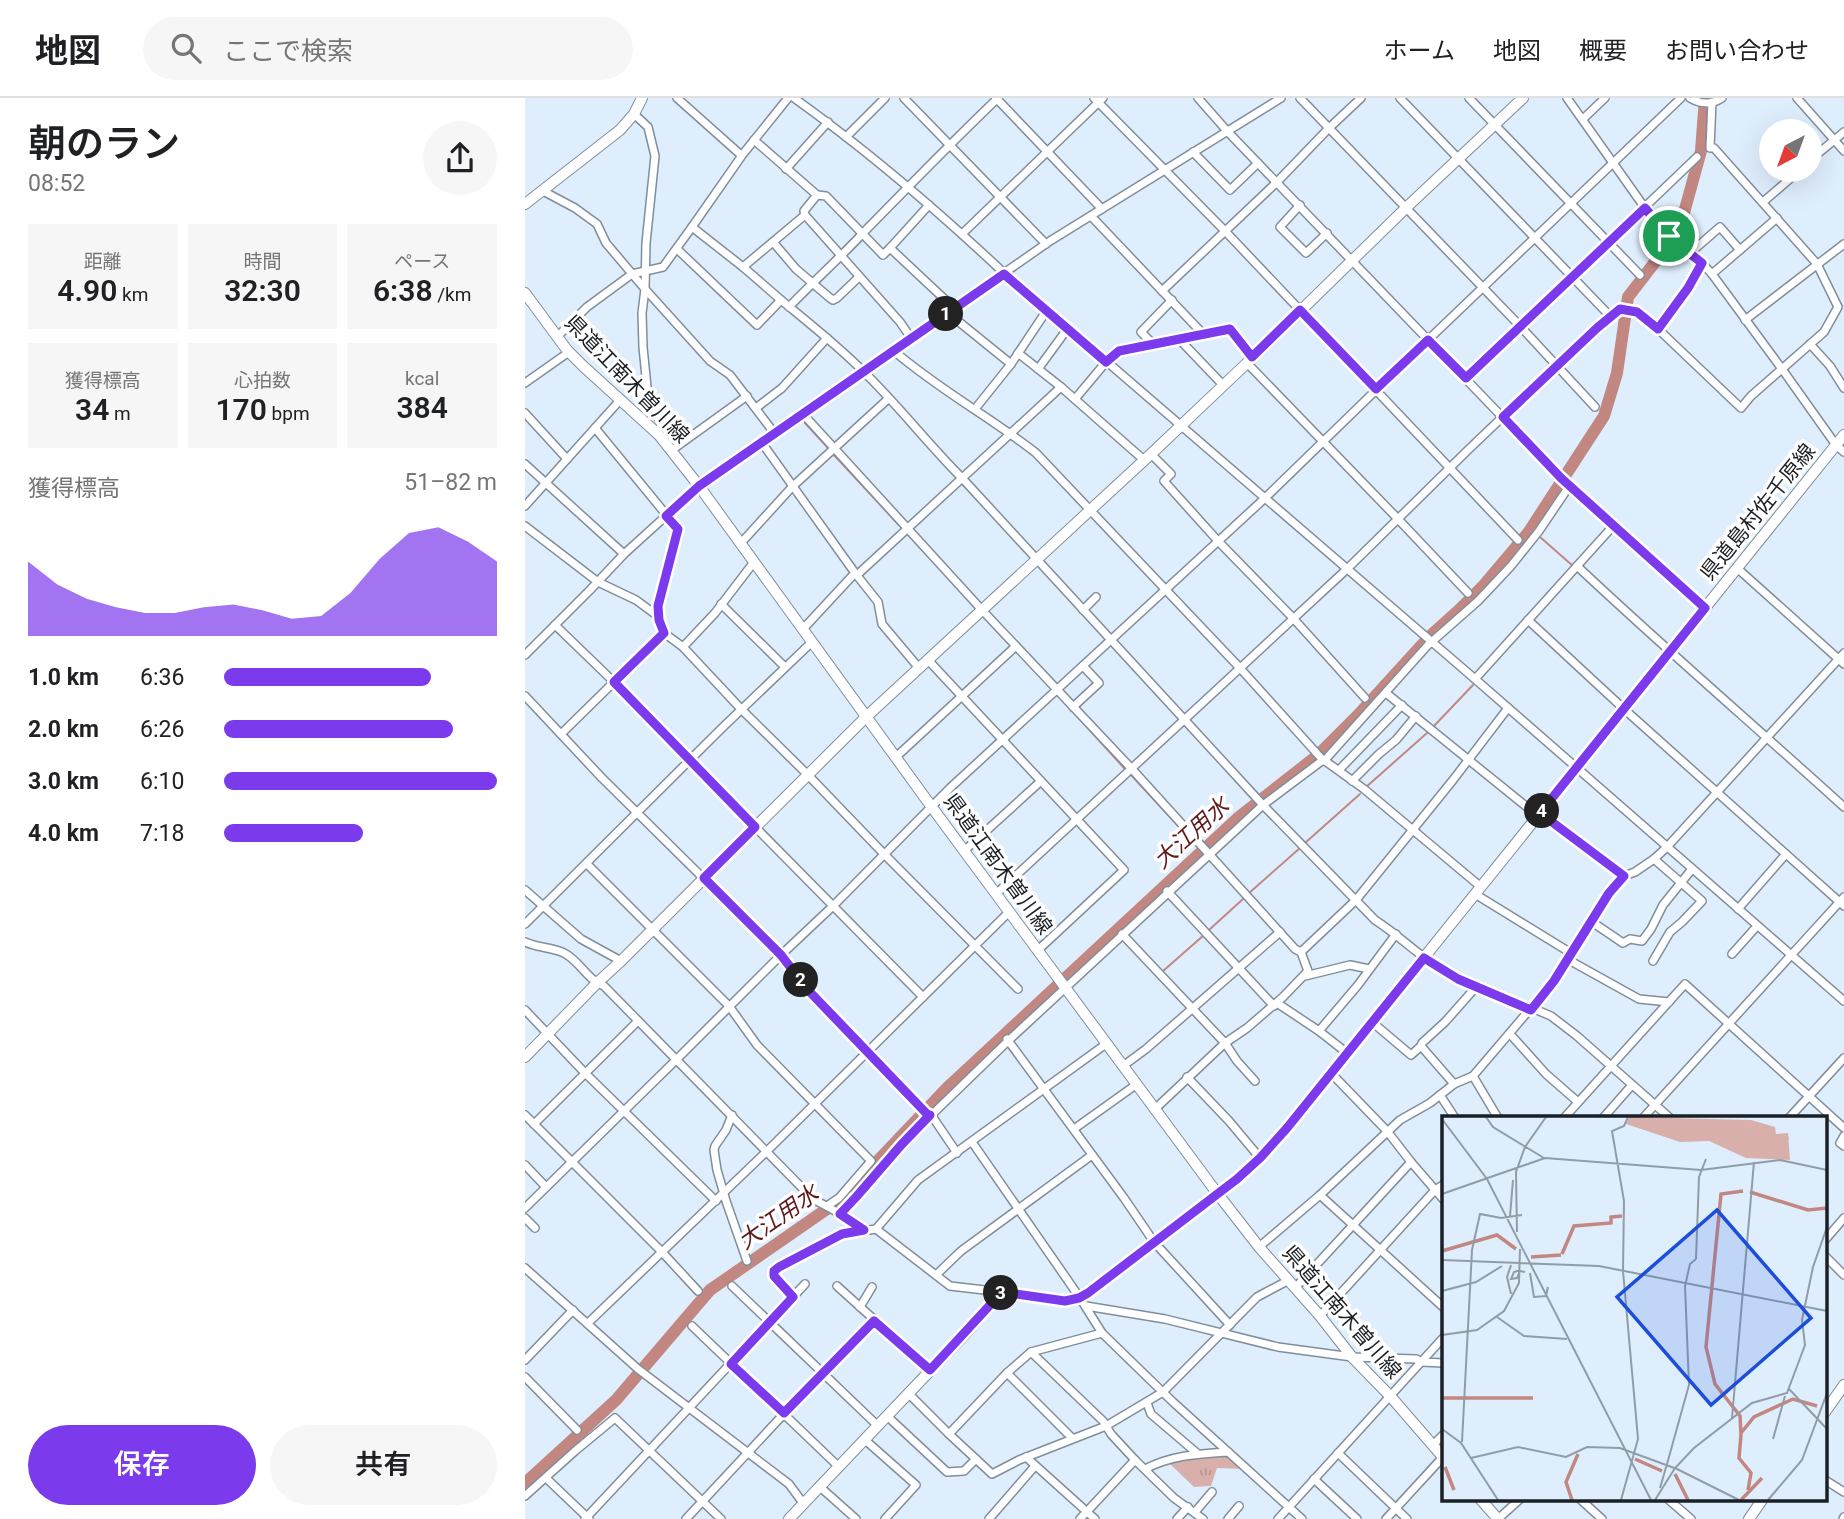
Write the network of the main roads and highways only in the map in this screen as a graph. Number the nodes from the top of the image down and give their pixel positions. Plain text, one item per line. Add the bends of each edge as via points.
1 (642, 98) edge
2 (1523, 98) edge
3 (525, 204) edge
4 (525, 293) edge
5 (1844, 435) edge
6 (1840, 449) edge
7 (866, 717) junction
8 (525, 1056) edge
9 (1217, 1193) junction
10 (1844, 1385) edge
11 (1827, 1407) edge
12 (1442, 1456) edge
13 (1483, 1502) edge
14 (1761, 1502) edge
15 (789, 1519) edge
16 (1498, 1519) edge
17 (1749, 1519) edge

1 - 3 main road via 634,114 608,141
2 - 7 main road via 1148,457
4 - 7 main road, 県道江南木曽川線 via 569,352 672,450
5 - 6 main road, 県道島村佐千原線
6 - 9 main road, 県道島村佐千原線 via 1737,568 1260,1158
7 - 8 main road
7 - 9 main road, 県道江南木曽川線
9 - 12 main road, 県道江南木曽川線 via 1352,1357
9 - 15 main road, 県道島村佐千原線 via 1083,1302 1002,1292
10 - 11 main road
13 - 16 main road
14 - 17 main road

